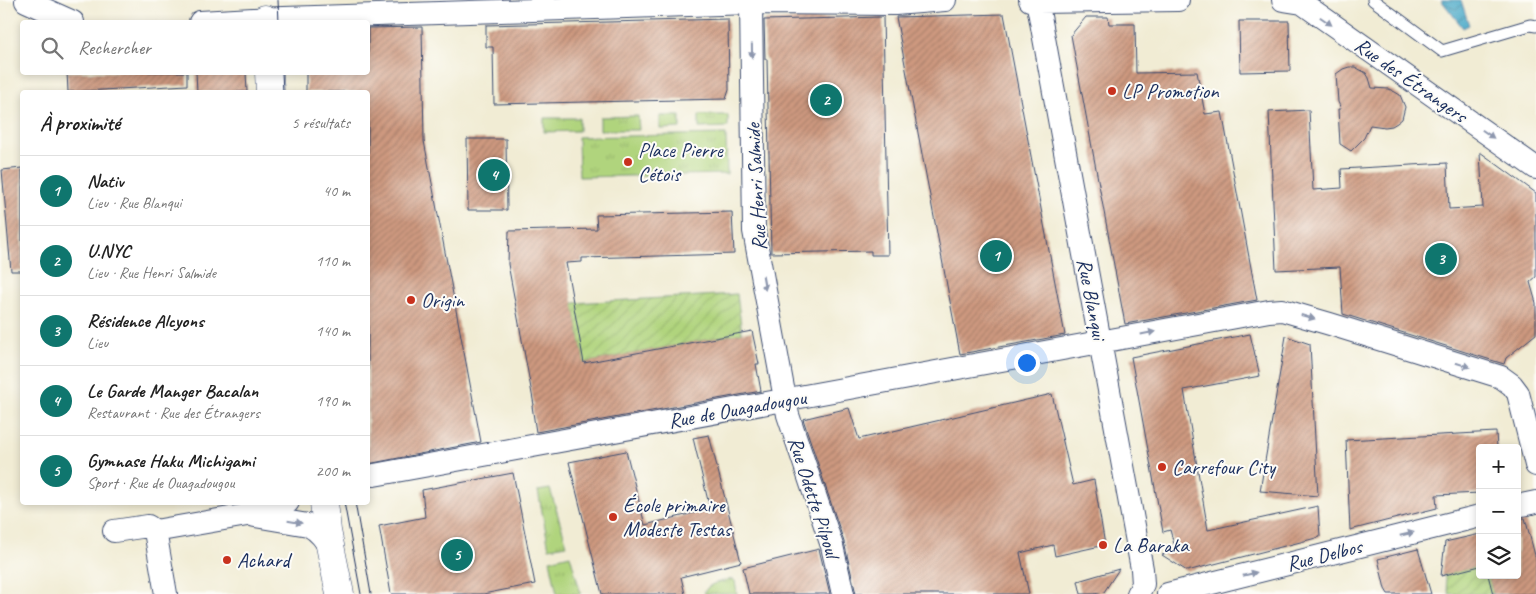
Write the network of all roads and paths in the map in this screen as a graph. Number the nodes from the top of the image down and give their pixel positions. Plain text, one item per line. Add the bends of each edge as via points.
1 (945, 0) edge
2 (1178, 0) edge
3 (1283, 0) edge
4 (1373, 0) edge
5 (25, 1) edge
6 (1035, 1) edge
7 (751, 3) junction
8 (265, 14) edge
9 (68, 20) edge
10 (216, 20) edge
11 (1536, 26) edge
12 (269, 75) edge
13 (270, 90) edge
14 (1536, 168) edge
15 (1100, 342) junction
16 (785, 400) junction
17 (1536, 465) edge
18 (374, 475) dead end
19 (1536, 502) edge
20 (278, 505) edge
21 (324, 505) edge
22 (1521, 505) edge
23 (247, 514) junction
24 (1476, 517) edge
25 (155, 531) junction
26 (114, 532) dead end
27 (331, 551) junction
28 (166, 594) edge
29 (340, 594) edge
30 (843, 594) edge
31 (1138, 594) edge
32 (1168, 594) edge

1 - 7 street via 895,4
2 - 6 street
3 -> 14 street, Rue des Étrangers via 1302,3
4 - 11 lane via 1442,52 1530,25
5 - 9 street
6 - 15 street, Rue Blanqui
7 - 8 street
7 -> 16 street, Rue Henri Salmide via 754,231
8 - 10 street
12 - 13 street
15 - 16 street, Rue de Ouagadougou
15 -> 17 street, Rue de Ouagadougou via 1269,311 1282,310 1321,321 1501,378 1512,385 1518,393
15 - 31 street, Rue Blanqui via 1142,569
16 - 18 street, Rue de Ouagadougou
16 - 30 street, Rue Odette Pilpoul via 832,546
19 - 22 street
20 - 23 street
21 - 27 street
23 - 25 street
23 -> 27 street via 308,525 324,538
32 -> 24 street, Rue Delbos
25 - 26 street via 148,526
25 - 28 street
27 - 29 street

